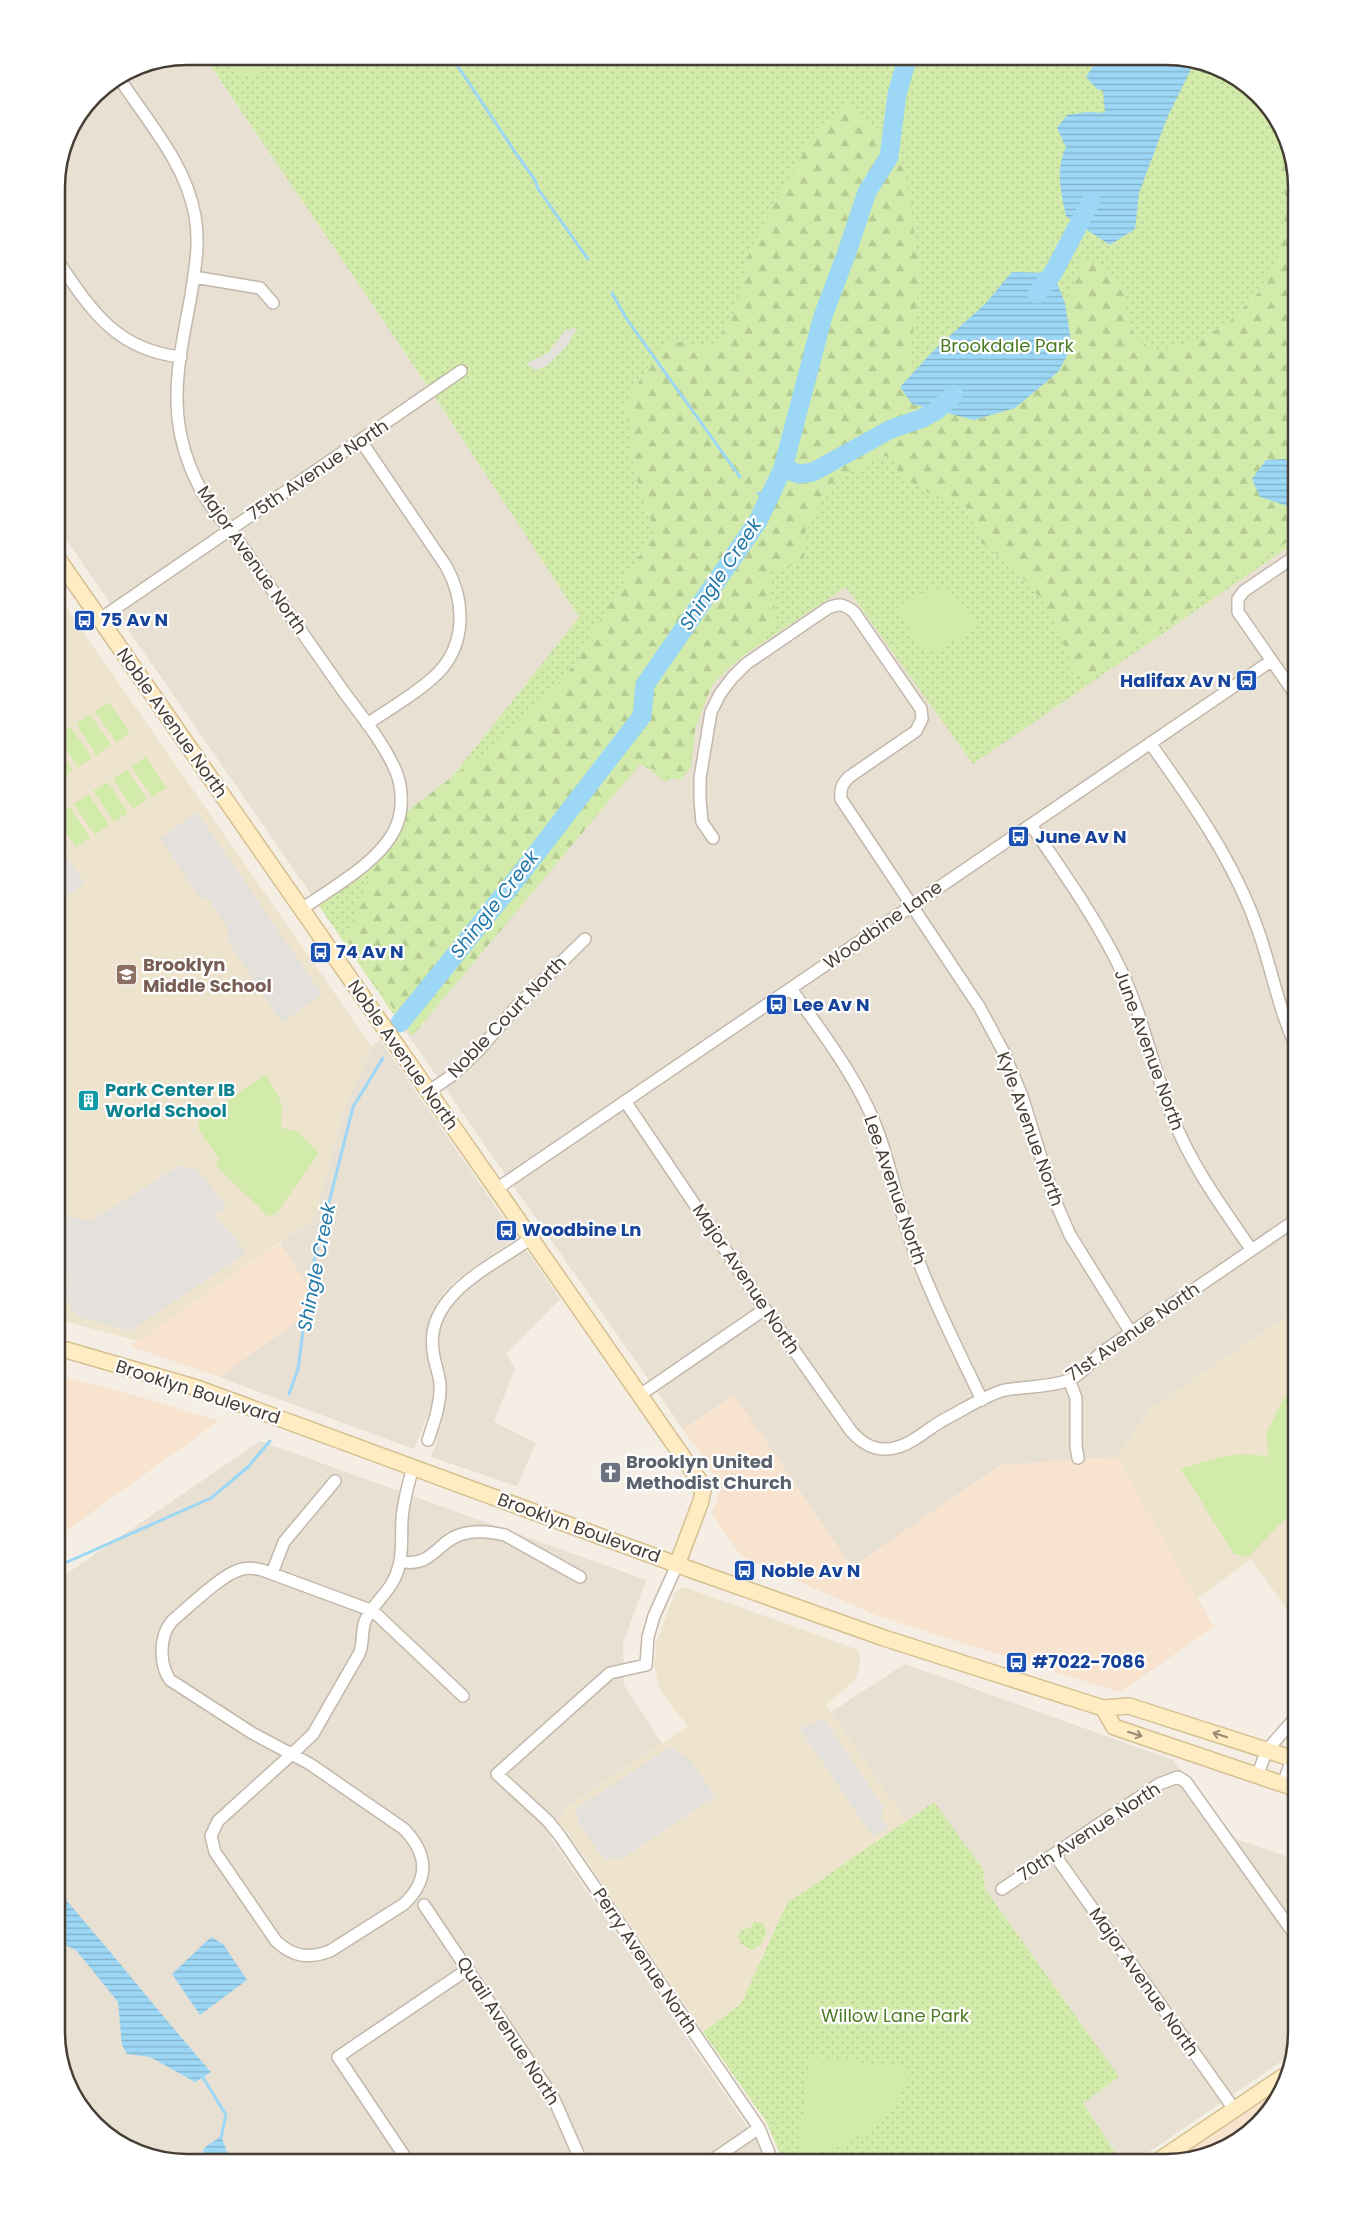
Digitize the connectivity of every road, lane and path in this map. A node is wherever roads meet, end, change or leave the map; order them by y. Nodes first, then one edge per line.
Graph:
1 (123, 83) edge
2 (65, 273) edge
3 (194, 277) junction
4 (273, 302) dead end
5 (181, 357) junction
6 (462, 370) dead end
7 (361, 441) junction
8 (231, 530) junction
9 (1288, 561) edge
10 (65, 569) edge
11 (100, 620) junction
12 (1271, 661) junction
13 (1288, 685) edge
14 (367, 724) junction
15 (1150, 743) junction
16 (1031, 825) junction
17 (713, 838) dead end
18 (911, 906) junction
19 (302, 909) junction
20 (585, 939) dead end
21 (791, 989) junction
22 (1288, 1029) edge
23 (428, 1092) junction
24 (625, 1102) junction
25 (495, 1190) junction
26 (1288, 1225) edge
27 (530, 1239) junction
28 (1251, 1250) junction
29 (765, 1309) junction
30 (1131, 1333) junction
31 (65, 1350) edge
32 (1069, 1380) junction
33 (640, 1395) junction
34 (982, 1400) junction
35 (428, 1440) dead end
36 (875, 1448) joint
37 (1078, 1458) dead end
38 (413, 1467) junction
39 (335, 1481) dead end
40 (400, 1561) junction
41 (677, 1565) junction
42 (272, 1573) junction
43 (580, 1577) dead end
44 (373, 1611) junction
45 (463, 1696) dead end
46 (1103, 1708) junction
47 (1288, 1726) edge
48 (1267, 1750) junction
49 (293, 1753) junction
50 (1288, 1753) edge
51 (1257, 1776) junction
52 (1288, 1786) edge
53 (1054, 1854) junction
54 (1002, 1889) dead end
55 (424, 1904) dead end
56 (1288, 1925) edge
57 (468, 1969) junction
58 (1279, 2079) edge
59 (1234, 2109) junction
60 (759, 2128) junction
61 (1176, 2153) edge
62 (404, 2154) edge
63 (578, 2154) edge
64 (721, 2154) edge
65 (769, 2154) edge

1 - 3 street
2 - 5 street
3 - 4 street
3 - 5 street
5 - 8 street, Major Avenue North
6 - 7 street, 75th Avenue North
7 - 8 street, 75th Avenue North
7 - 14 street
8 - 11 street, 75th Avenue North
8 - 14 street, Major Avenue North
9 - 12 street
10 - 11 main road, Noble Avenue North
11 - 19 main road, Noble Avenue North
12 - 13 street
12 - 15 street, Woodbine Lane
14 - 19 street, Major Avenue North
15 - 16 street, Woodbine Lane
15 - 22 street
16 - 18 street, Woodbine Lane
16 - 28 street, June Avenue North
17 - 18 street, Kyle Avenue North
18 - 21 street, Woodbine Lane
18 - 30 street, Kyle Avenue North
19 - 23 main road, Noble Avenue North
20 - 23 street, Noble Court North
21 - 24 street, Woodbine Lane
21 - 34 street, Lee Avenue North
23 - 25 main road, Noble Avenue North
24 - 25 street, Woodbine Lane
24 - 29 street, Major Avenue North
25 - 27 main road, Noble Avenue North
26 - 28 street, 71st Avenue North
27 - 33 main road, Noble Avenue North
27 - 35 street
28 - 30 street, 71st Avenue North
29 - 33 street
29 - 36 street, Major Avenue North
30 - 32 street, 71st Avenue North
31 - 38 main road, Brooklyn Boulevard
32 - 34 street, 71st Avenue North
32 - 37 street
33 - 41 main road, Noble Avenue North
34 - 36 street, 71st Avenue North
38 - 40 street
38 - 41 main road, Brooklyn Boulevard
39 - 42 street
40 - 43 street
40 - 44 street
41 - 46 main road, Brooklyn Boulevard
41 - 60 street, Perry Avenue North
42 - 44 street
42 - 49 street
44 - 45 street
44 - 49 street
48 -> 46 main road, Brooklyn Boulevard
46 -> 51 main road
47 - 48 street
48 - 50 main road, Brooklyn Boulevard
48 - 51 street
49 - 49 street
51 - 52 main road
53 - 54 street, 70th Avenue North
53 - 56 street, 70th Avenue North
53 - 59 street, Major Avenue North
55 - 57 street, Quail Avenue North
57 - 62 street
57 - 63 street, Quail Avenue North
58 - 59 main road
59 - 61 main road
60 - 64 street
60 - 65 street, Perry Avenue North

